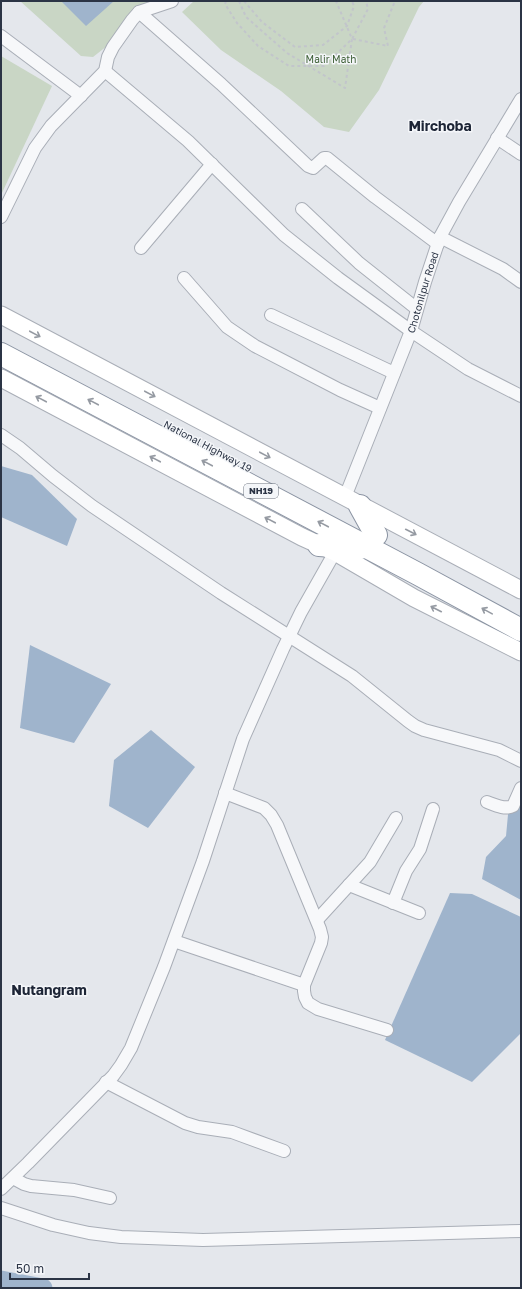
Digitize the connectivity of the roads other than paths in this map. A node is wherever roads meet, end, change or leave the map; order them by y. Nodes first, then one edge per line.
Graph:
1 (172, 1) edge
2 (140, 12) junction
3 (1, 36) edge
4 (106, 71) junction
5 (81, 96) junction
6 (521, 98) edge
7 (497, 138) junction
8 (521, 154) edge
9 (212, 164) junction
10 (302, 209) dead end
11 (1, 217) edge
12 (439, 241) junction
13 (141, 248) dead end
14 (184, 278) dead end
15 (521, 282) edge
16 (417, 309) junction
17 (271, 315) dead end
18 (1, 316) edge
19 (411, 331) junction
20 (1, 338) edge
21 (1, 354) edge
22 (394, 374) junction
23 (1, 378) edge
24 (521, 396) edge
25 (380, 408) junction
26 (1, 435) edge
27 (352, 502) junction
28 (373, 542) junction
29 (327, 548) junction
30 (521, 590) edge
31 (521, 613) edge
32 (521, 630) edge
33 (289, 637) junction
34 (521, 652) edge
35 (521, 761) edge
36 (521, 788) edge
37 (225, 793) junction
38 (487, 802) dead end
39 (433, 809) dead end
40 (396, 818) dead end
41 (350, 885) junction
42 (393, 902) junction
43 (419, 913) dead end
44 (317, 920) junction
45 (174, 941) junction
46 (304, 985) junction
47 (387, 1030) dead end
48 (106, 1082) junction
49 (284, 1150) dead end
50 (13, 1178) junction
51 (1, 1189) edge
52 (110, 1198) dead end
53 (1, 1208) edge
54 (521, 1231) edge

1 - 2 street
2 - 4 street
2 - 12 street
3 - 5 street
4 - 5 street
4 - 9 street
5 - 11 street
6 - 7 street, Chotonilpur Road
7 - 8 street
7 - 12 street, Chotonilpur Road
9 - 13 street
9 - 19 street
10 - 16 street
12 - 15 street
12 - 16 street, Chotonilpur Road
14 - 25 street
16 - 19 street, Chotonilpur Road
17 - 22 street
18 -> 27 main road
19 - 22 street, Chotonilpur Road
19 - 24 street
20 - 28 highway, National Highway 19 / NH19
28 -> 21 highway, NH19
22 - 25 street, Chotonilpur Road
29 -> 23 main road
25 - 27 street, Chotonilpur Road
26 - 33 street
27 - 28 highway
27 -> 30 main road
28 - 29 highway
28 - 31 highway, National Highway 19 / NH19
32 -> 28 highway, NH19
29 - 33 street
34 -> 29 main road
33 - 35 street
33 - 37 street
36 - 38 street
37 - 44 street
37 - 45 street
39 - 42 street
40 - 41 street
41 - 42 street
41 - 44 street
42 - 43 street
44 - 46 street
45 - 46 street
45 - 48 street
46 - 47 street
48 - 49 street
48 - 50 street
50 - 51 street
50 - 52 street
53 - 54 street

